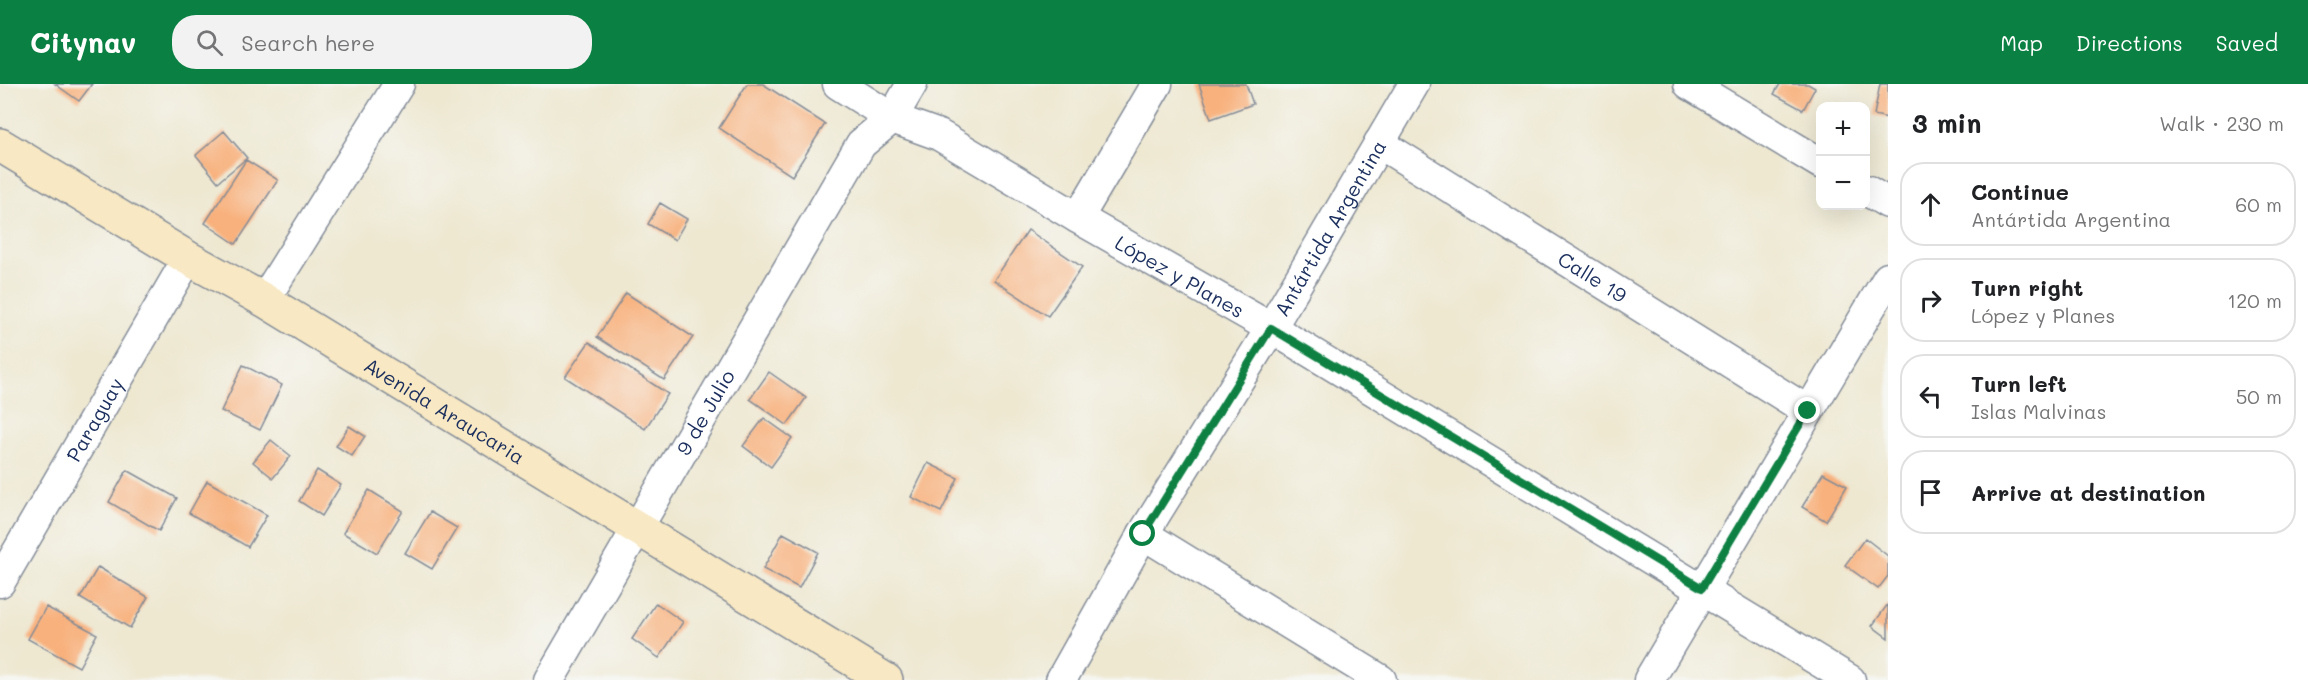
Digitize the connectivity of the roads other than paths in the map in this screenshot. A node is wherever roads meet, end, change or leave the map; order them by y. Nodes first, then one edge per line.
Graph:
1 (399, 84) edge
2 (1157, 84) edge
3 (1414, 84) edge
4 (1689, 84) edge
5 (854, 89) edge
6 (900, 95) edge
7 (1379, 143) junction
8 (861, 144) junction
9 (0, 145) edge
10 (1816, 160) edge
11 (1870, 192) edge
12 (1888, 203) edge
13 (1078, 218) junction
14 (188, 258) junction
15 (1888, 278) edge
16 (264, 300) junction
17 (1271, 328) junction
18 (1808, 411) junction
19 (639, 527) junction
20 (1143, 534) junction
21 (0, 582) edge
22 (1702, 588) junction
23 (549, 680) edge
24 (886, 680) edge
25 (1061, 680) edge
26 (1381, 680) edge
27 (1648, 680) edge
28 (1850, 680) edge

1 - 16 street
2 - 13 street
3 - 7 street, Antártida Argentina
4 - 10 street
5 - 6 street, López y Planes
5 - 8 street
6 - 8 street, 9 de Julio
6 - 13 street, López y Planes
7 - 17 street, Antártida Argentina
7 - 18 street, Calle 19
8 - 19 street, 9 de Julio
9 - 14 main road, Avenida Araucaria
11 - 12 street
13 - 17 street, López y Planes
14 - 16 main road, Avenida Araucaria
14 - 21 street, Paraguay
15 - 18 street
16 - 19 main road, Avenida Araucaria
17 - 20 street, Antártida Argentina
17 - 22 street, López y Planes
18 - 22 street
19 - 23 street, 9 de Julio
19 - 24 main road, Avenida Araucaria
20 - 25 street, Antártida Argentina
20 - 26 street
22 - 27 street
22 - 28 street, López y Planes

